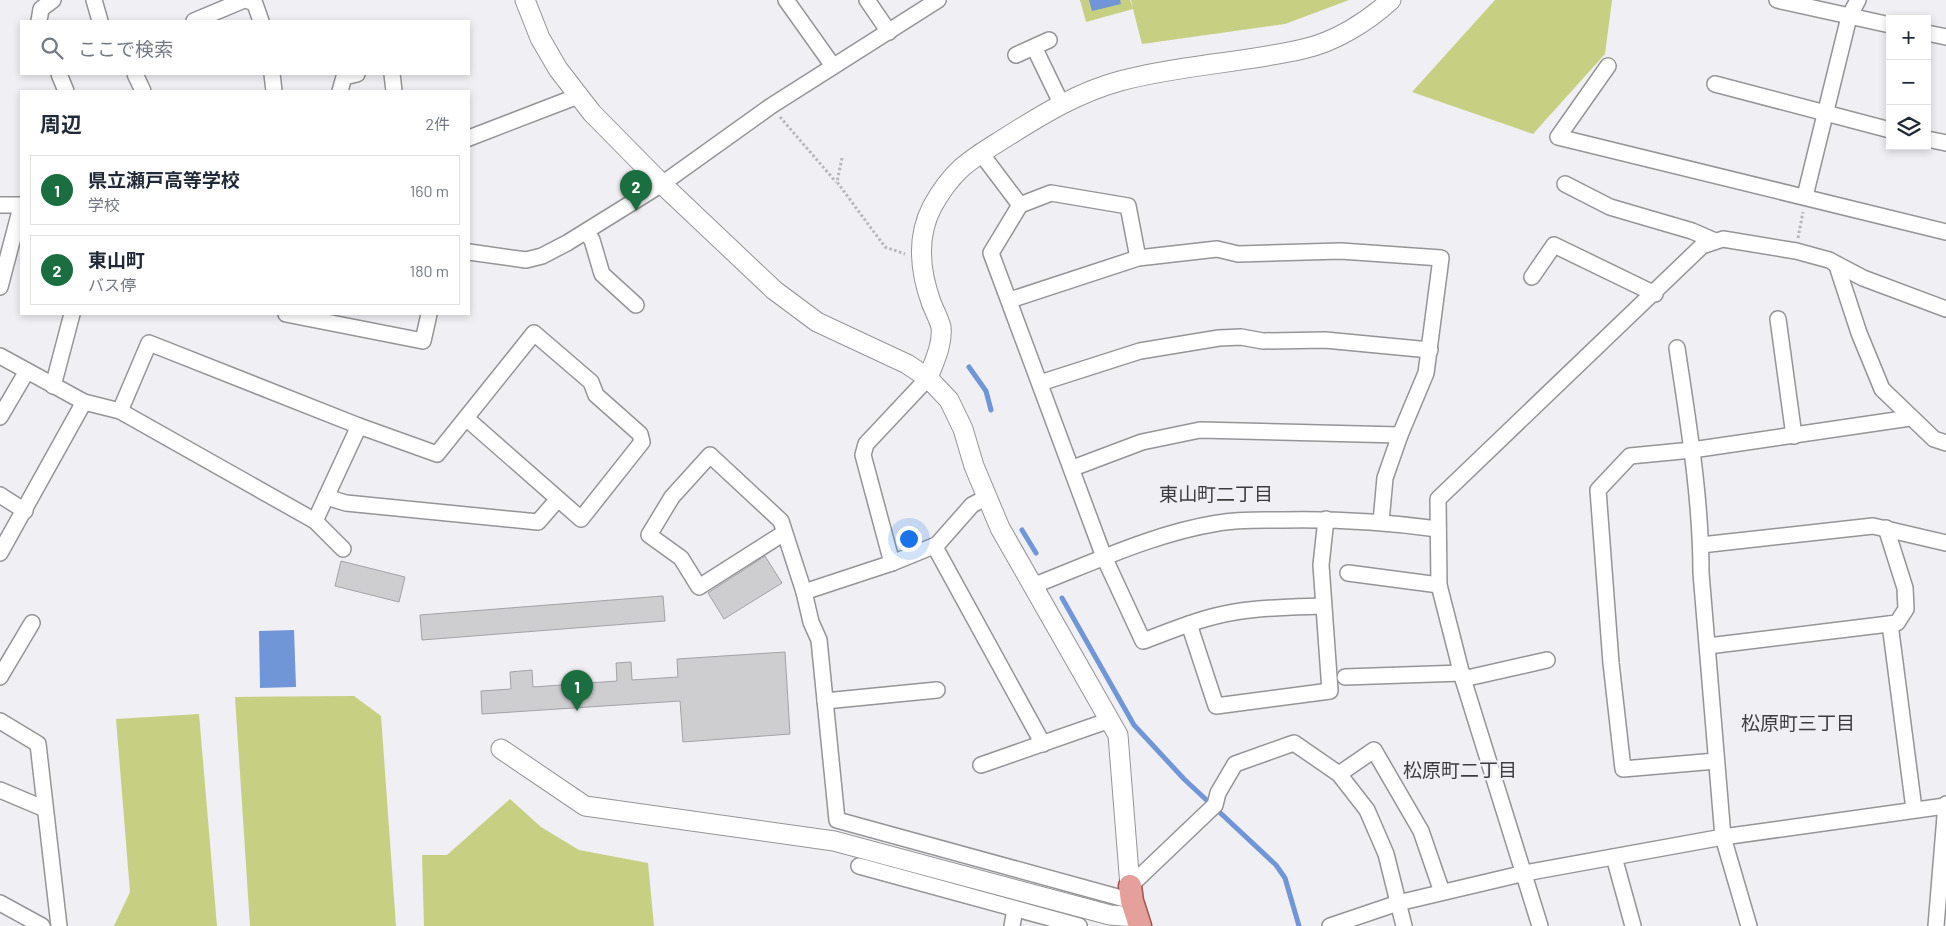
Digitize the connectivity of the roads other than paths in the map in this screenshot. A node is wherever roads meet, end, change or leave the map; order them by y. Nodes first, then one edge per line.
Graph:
1 (53, 0) edge
2 (94, 0) edge
3 (246, 0) edge
4 (525, 0) edge
5 (786, 0) edge
6 (867, 0) edge
7 (938, 0) edge
8 (1391, 0) edge
9 (1777, 0) edge
10 (1858, 0) edge
11 (1849, 17) junction
12 (39, 20) edge
13 (100, 20) edge
14 (196, 20) edge
15 (261, 20) edge
16 (1886, 24) edge
17 (889, 32) junction
18 (1931, 34) edge
19 (1946, 37) edge
20 (1049, 40) dead end
21 (1034, 47) junction
22 (1016, 55) dead end
23 (833, 66) junction
24 (1608, 66) dead end
25 (60, 75) edge
26 (137, 75) edge
27 (272, 75) edge
28 (353, 75) edge
29 (392, 75) edge
30 (1715, 84) dead end
31 (66, 90) edge
32 (143, 90) edge
33 (274, 90) edge
34 (340, 90) edge
35 (394, 90) edge
36 (578, 96) junction
37 (1061, 103) junction
38 (1826, 114) junction
39 (1886, 129) edge
40 (470, 138) edge
41 (1931, 140) edge
42 (1946, 143) edge
43 (980, 152) junction
44 (662, 184) junction
45 (1565, 184) dead end
46 (1805, 196) junction
47 (0, 204) edge
48 (1020, 205) junction
49 (20, 206) edge
50 (20, 210) edge
51 (586, 232) junction
52 (1946, 232) edge
53 (1716, 241) junction
54 (470, 252) edge
55 (1138, 258) junction
56 (1837, 266) junction
57 (1532, 277) dead end
58 (0, 287) edge
59 (1655, 294) junction
60 (1010, 300) junction
61 (636, 304) dead end
62 (1946, 310) edge
63 (72, 315) edge
64 (291, 315) edge
65 (429, 315) edge
66 (1778, 319) dead end
67 (1677, 348) dead end
68 (1430, 350) junction
69 (0, 356) edge
70 (27, 372) junction
71 (928, 378) junction
72 (1040, 383) junction
73 (54, 386) junction
74 (84, 402) junction
75 (120, 411) junction
76 (0, 417) edge
77 (466, 418) junction
78 (1910, 418) junction
79 (359, 426) junction
80 (1400, 435) junction
81 (1794, 436) junction
82 (1946, 443) edge
83 (1692, 450) junction
84 (1072, 468) junction
85 (0, 495) edge
86 (326, 497) junction
87 (987, 497) junction
88 (558, 499) junction
89 (25, 511) junction
90 (315, 520) junction
91 (1326, 520) junction
92 (1381, 522) junction
93 (1886, 528) junction
94 (1438, 529) junction
95 (784, 533) junction
96 (1946, 543) edge
97 (1701, 544) junction
98 (935, 547) junction
99 (343, 549) dead end
100 (0, 553) edge
101 (1104, 557) junction
102 (892, 563) junction
103 (1348, 573) dead end
104 (1035, 585) junction
105 (1439, 585) junction
106 (804, 592) junction
107 (1323, 606) junction
108 (32, 623) dead end
109 (1189, 624) junction
110 (1890, 624) junction
111 (1708, 646) junction
112 (1547, 660) dead end
113 (1462, 676) junction
114 (0, 677) edge
115 (1344, 677) dead end
116 (937, 690) dead end
117 (825, 701) junction
118 (1110, 720) junction
119 (0, 721) edge
120 (1043, 744) junction
121 (500, 749) dead end
122 (1716, 761) junction
123 (981, 765) dead end
124 (1339, 774) junction
125 (0, 790) edge
126 (1946, 805) edge
127 (45, 809) junction
128 (1914, 809) junction
129 (1723, 837) junction
130 (1614, 857) junction
131 (859, 866) dead end
132 (1525, 873) junction
133 (1442, 892) junction
134 (0, 902) edge
135 (1398, 902) junction
136 (1134, 908) edge
137 (1015, 909) junction
138 (42, 926) edge
139 (59, 926) edge
140 (1012, 926) edge
141 (1079, 926) edge
142 (1330, 926) edge
143 (1404, 926) edge
144 (1540, 926) edge
145 (1633, 926) edge
146 (1749, 926) edge
147 (1936, 926) edge

1 - 12 street
2 - 13 street
3 - 14 street
3 - 15 street
4 - 36 street
5 - 23 street
6 - 17 street
7 - 17 street
8 - 37 street
9 - 11 street
10 - 11 street
11 - 16 street
11 - 38 street
17 - 23 street
18 - 19 street
20 - 21 street
21 - 22 street
21 - 37 street
23 - 44 street
24 - 46 street
25 - 31 street
26 - 32 street
27 - 33 street
28 - 34 street
29 - 35 street
30 - 38 street
36 - 40 street
36 - 44 street
37 - 43 street
38 - 39 street
38 - 46 street
41 - 42 street
43 - 48 street
43 - 71 street
44 - 51 street
44 - 71 street
45 - 53 street
46 - 52 street
47 - 49 street
48 - 55 street
48 - 60 street
50 - 58 street
51 - 54 street
51 - 61 street
53 - 56 street
53 - 59 street
55 - 60 street
55 - 68 street
56 - 62 street
56 - 78 street
57 - 59 street
59 - 94 street
60 - 72 street
63 - 73 street
64 - 65 street
66 - 81 street
67 - 83 street
68 - 72 street
68 - 80 street
69 - 70 street
70 - 73 street
70 - 76 street
71 - 87 street
71 - 102 street
72 - 84 street
73 - 74 street
74 - 75 street
74 - 89 street
75 - 79 street
75 - 90 street
77 - 79 street
77 - 88 street
77 - 88 street
78 - 81 street
78 - 82 street
79 - 86 street
80 - 84 street
80 - 92 street
81 - 83 street
83 - 97 street
83 - 122 street
84 - 101 street
85 - 89 street
86 - 88 street
86 - 90 street
87 - 98 street
87 - 104 street
89 - 100 street
90 - 99 street
91 - 92 street
91 - 101 street
91 - 107 street
92 - 94 street
93 - 96 street
93 - 97 street
93 - 110 street
94 - 105 street
95 - 95 street
95 - 106 street
97 - 111 street
98 - 102 street
98 - 120 street
101 - 104 street
101 - 109 street
102 - 106 street
103 - 105 street
104 - 118 street
105 - 113 street
106 - 117 street
107 - 109 street
107 - 109 street
108 - 114 street
110 - 111 street
110 - 128 street
111 - 122 street
112 - 113 street
113 - 115 street
113 - 132 street
116 - 117 street
117 - 136 street
118 - 120 street
118 - 136 street
119 - 127 street
120 - 123 street
121 - 136 street
122 - 129 street
124 - 133 street
124 - 135 street
124 - 136 street
125 - 127 street
126 - 128 street
126 - 147 street
127 - 139 street
128 - 129 street
129 - 130 street
129 - 146 street
130 - 132 street
130 - 145 street
131 - 137 street
132 - 133 street
132 - 144 street
133 - 135 street
134 - 138 street
135 - 142 street
135 - 143 street
137 - 140 street
137 - 141 street

